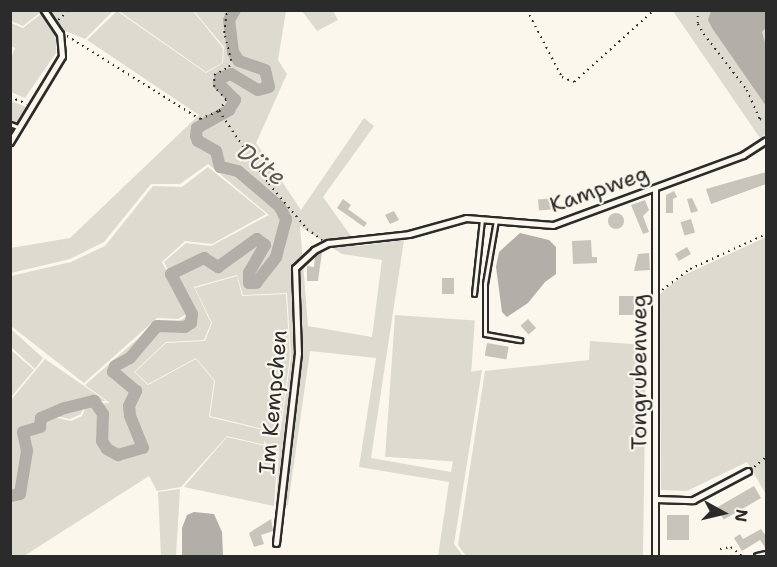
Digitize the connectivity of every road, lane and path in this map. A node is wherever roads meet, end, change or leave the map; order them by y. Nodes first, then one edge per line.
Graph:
1 (44, 10) edge
2 (69, 10) edge
3 (227, 10) edge
4 (527, 10) edge
5 (654, 10) edge
6 (698, 10) edge
7 (53, 24) junction
8 (60, 34) junction
9 (10, 97) edge
10 (30, 106) junction
11 (219, 111) junction
12 (766, 122) edge
13 (10, 124) edge
14 (18, 127) junction
15 (766, 140) edge
16 (10, 142) edge
17 (656, 188) junction
18 (482, 217) junction
19 (496, 218) junction
20 (766, 234) edge
21 (328, 243) junction
22 (474, 294) dead end
23 (656, 294) junction
24 (520, 340) dead end
25 (766, 457) edge
26 (748, 471) joint
27 (656, 499) junction
28 (276, 543) dead end
29 (720, 549) dead end
30 (766, 554) edge
31 (655, 556) edge
32 (742, 556) edge
33 (757, 556) edge

1 - 7 street
2 - 7 path
3 - 11 path
4 - 5 path
6 - 12 path
7 - 8 street
8 - 10 street
8 - 11 path
9 - 10 path
10 - 14 street
11 - 21 path
13 - 14 lane
14 - 16 street
15 - 17 street, Kampweg
17 - 19 street, Kampweg
17 - 23 street, Tongrubenweg
18 - 19 street, Kampweg
18 - 21 street, Kampweg
18 - 22 lane
19 - 24 lane
20 - 23 path
21 - 28 street, Im Kempchen
23 - 27 street, Tongrubenweg
25 - 26 path
26 - 27 street
27 - 31 street, Tongrubenweg
29 - 32 path
30 - 33 street

